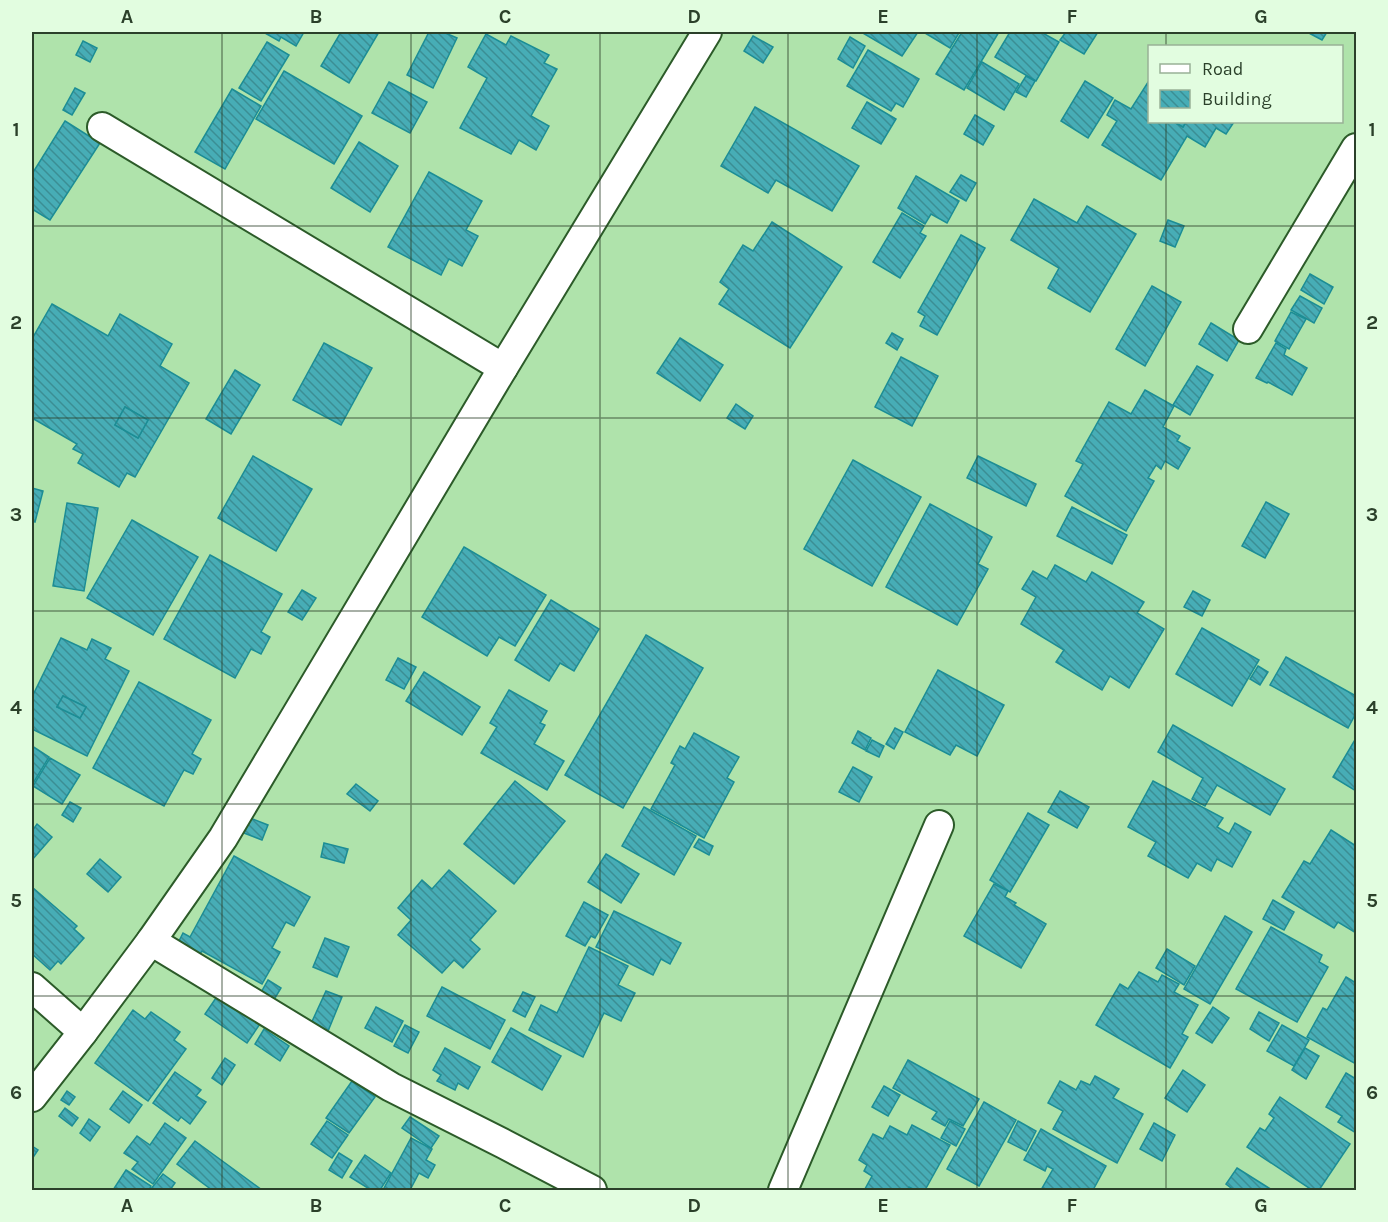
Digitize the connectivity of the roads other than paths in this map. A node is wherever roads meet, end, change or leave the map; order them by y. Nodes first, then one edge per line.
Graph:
1 (707, 32) edge
2 (102, 127) dead end
3 (1356, 148) edge
4 (1248, 329) dead end
5 (503, 368) junction
6 (939, 825) dead end
7 (151, 941) junction
8 (32, 987) edge
9 (83, 1032) junction
10 (32, 1097) edge
11 (592, 1191) edge
12 (783, 1191) edge

1 - 5 street
2 - 5 street
3 - 4 street
5 - 7 street
6 - 12 street
7 - 9 street
7 - 11 street
8 - 9 street
9 - 10 street

